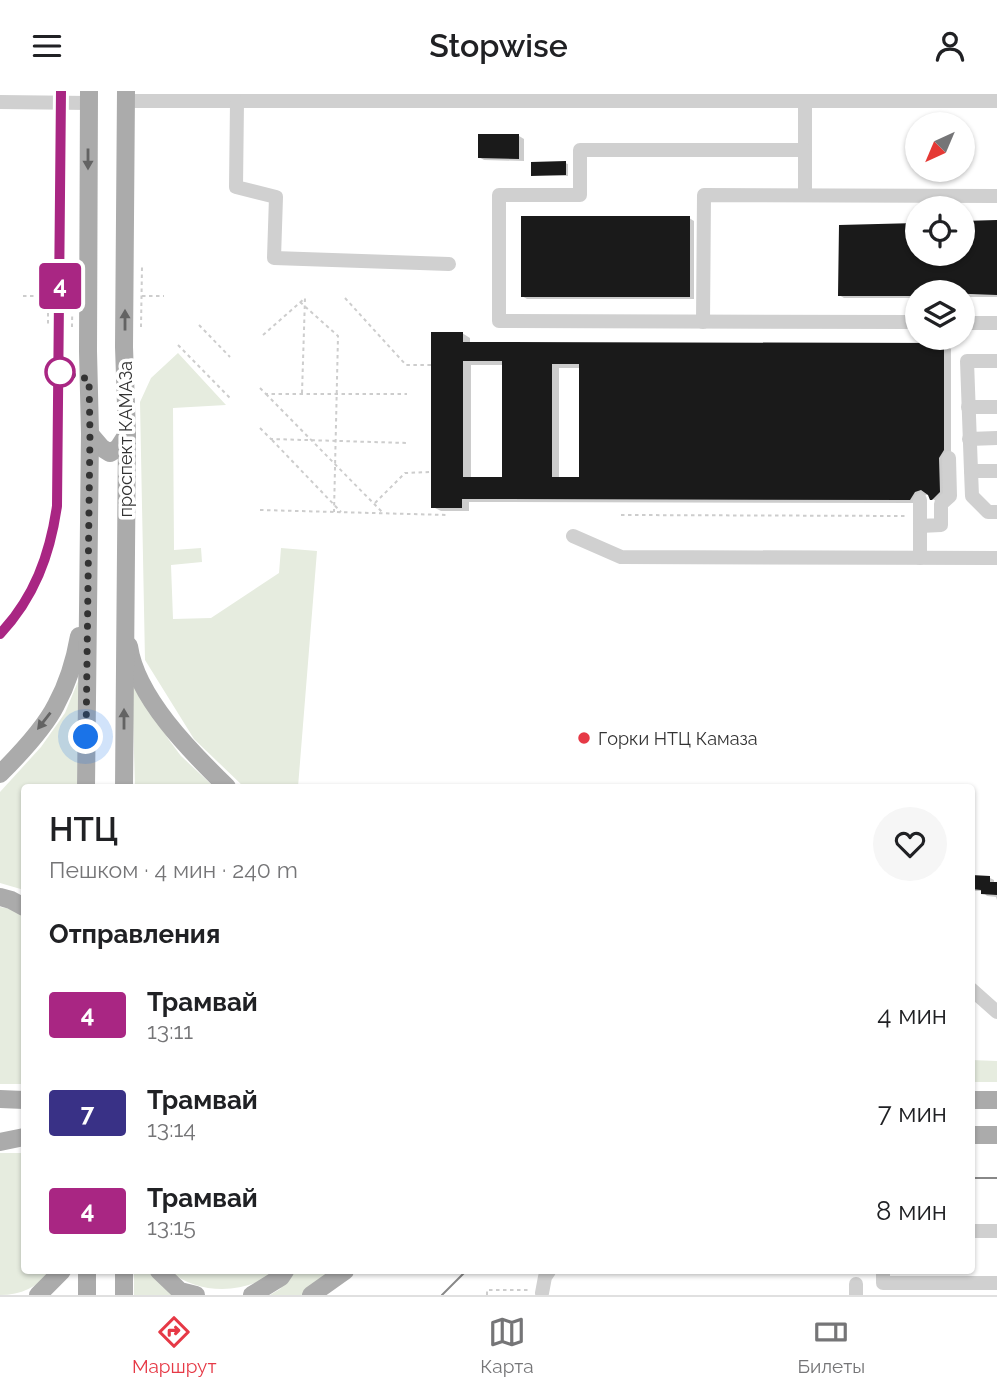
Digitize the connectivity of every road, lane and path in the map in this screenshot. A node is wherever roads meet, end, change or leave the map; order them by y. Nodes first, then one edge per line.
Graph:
1 (365, 95) edge
2 (126, 96) edge
3 (462, 96) edge
4 (561, 96) edge
5 (662, 96) edge
6 (693, 96) edge
7 (878, 96) edge
8 (904, 96) edge
9 (89, 97) edge
10 (808, 97) edge
11 (997, 101) edge
12 (0, 102) edge
13 (237, 102) junction
14 (805, 151) junction
15 (805, 195) junction
16 (997, 196) edge
17 (449, 264) dead end
18 (73, 267) dead end
19 (142, 267) dead end
20 (23, 296) dead end
21 (141, 296) junction
22 (164, 296) dead end
23 (345, 298) dead end
24 (300, 302) junction
25 (305, 306) junction
26 (704, 322) junction
27 (905, 322) edge
28 (975, 323) edge
29 (997, 323) edge
30 (200, 325) dead end
31 (48, 327) dead end
32 (72, 327) dead end
33 (141, 327) dead end
34 (51, 332) dead end
35 (63, 332) dead end
36 (263, 335) dead end
37 (178, 345) dead end
38 (230, 356) dead end
39 (997, 361) edge
40 (431, 365) dead end
41 (260, 388) dead end
42 (266, 394) junction
43 (302, 394) junction
44 (337, 394) junction
45 (407, 394) dead end
46 (230, 398) dead end
47 (968, 407) junction
48 (997, 407) edge
49 (260, 428) dead end
50 (90, 434) junction
51 (127, 434) junction
52 (271, 439) junction
53 (969, 439) junction
54 (997, 439) edge
55 (312, 440) junction
56 (336, 441) junction
57 (407, 443) dead end
58 (949, 458) dead end
59 (335, 464) junction
60 (971, 471) junction
61 (997, 471) edge
62 (431, 472) dead end
63 (920, 500) dead end
64 (374, 504) junction
65 (335, 505) junction
66 (260, 510) dead end
67 (334, 512) junction
68 (342, 512) junction
69 (997, 512) edge
70 (384, 514) junction
71 (447, 515) dead end
72 (621, 515) dead end
73 (920, 521) junction
74 (573, 536) dead end
75 (920, 558) junction
76 (997, 558) edge
77 (87, 588) junction
78 (124, 602) junction
79 (0, 774) edge
80 (86, 784) edge
81 (124, 784) edge
82 (224, 784) edge
83 (0, 897) edge
84 (21, 905) edge
85 (975, 993) edge
86 (997, 1012) edge
87 (975, 1100) edge
88 (997, 1100) edge
89 (0, 1134) edge
90 (21, 1135) edge
91 (975, 1135) edge
92 (997, 1135) edge
93 (21, 1136) edge
94 (0, 1142) edge
95 (975, 1231) edge
96 (997, 1231) edge
97 (59, 1274) edge
98 (87, 1274) edge
99 (124, 1274) edge
100 (162, 1274) edge
101 (283, 1274) edge
102 (341, 1274) edge
103 (547, 1274) edge
104 (883, 1274) edge
105 (997, 1283) edge
106 (542, 1291) joint
107 (38, 1295) edge
108 (87, 1295) edge
109 (124, 1295) edge
110 (196, 1295) edge
111 (252, 1295) edge
112 (311, 1295) edge
113 (487, 1295) edge

1 - 3 street
1 - 13 street
2 - 13 street
51 -> 2 main road, проспект КАМАЗа
3 - 4 street
4 - 5 street
5 - 6 street
6 - 10 street
7 - 8 street
7 - 10 street
8 - 11 street
9 - 12 street
9 -> 50 main road, проспект КАМАЗа
10 - 14 street
13 - 17 street
14 - 15 street
14 - 26 street
15 - 16 street
15 - 26 street
18 - 32 path
19 - 21 path
20 - 31 path
21 - 22 path
21 - 33 path
23 - 40 path
24 - 25 path
24 - 25 path
24 - 36 path
25 - 43 path
25 - 44 path
26 - 27 street
28 - 29 street
30 - 38 path
34 - 35 path
37 - 46 path
39 - 47 street
41 - 42 path
42 - 43 path
42 - 55 path
43 - 44 path
44 - 45 path
44 - 56 path
47 - 48 street
47 - 53 street
49 - 52 path
50 - 51 main road
50 - 77 main road, проспект КАМАЗа
51 - 78 main road, проспект КАМАЗа
52 - 55 path
52 - 65 path
53 - 54 street
53 - 60 street
55 - 56 path
55 - 59 path
56 - 57 path
56 - 59 path
58 - 73 street
59 - 64 path
59 - 65 path
60 - 61 street
60 - 69 street
62 - 64 path
63 - 73 street
64 - 70 path
65 - 67 path
65 - 68 path
66 - 67 path
67 - 68 path
68 - 70 path
70 - 71 path
72 - 73 path
73 - 75 street
74 - 75 street
75 - 76 street
77 -> 79 main road
77 - 80 main road, проспект КАМАЗа
81 -> 78 main road, проспект КАМАЗа
78 - 82 main road
83 - 84 main road
85 - 86 street
87 - 88 main road
89 - 90 main road
91 - 92 main road
93 - 94 main road
95 - 96 street
97 - 107 main road
98 - 108 main road
99 - 109 main road
100 - 110 main road
101 - 111 main road
102 - 112 main road
103 - 106 street
104 - 105 street
106 - 113 path

